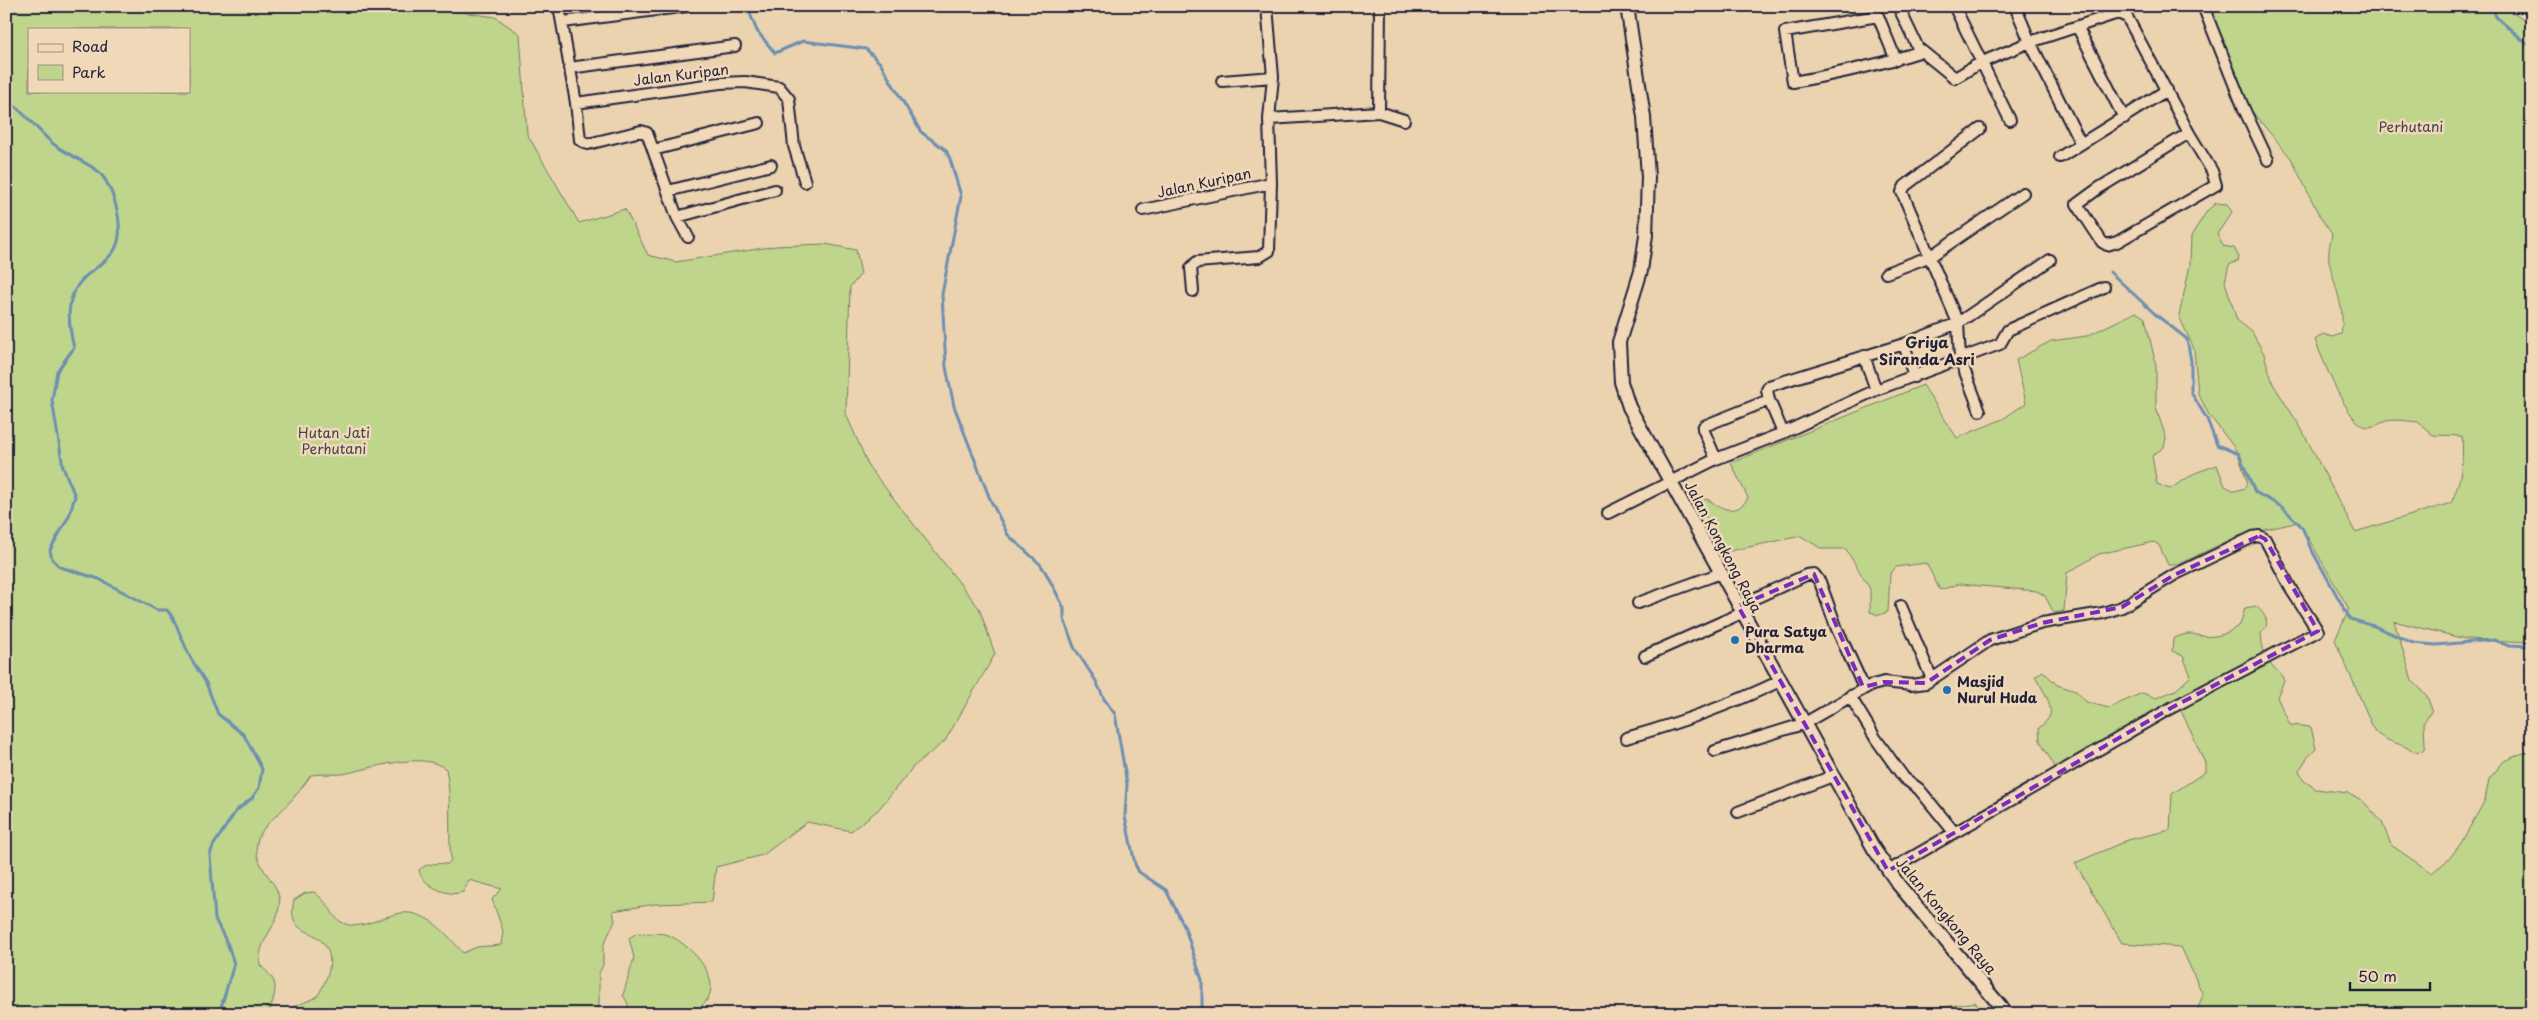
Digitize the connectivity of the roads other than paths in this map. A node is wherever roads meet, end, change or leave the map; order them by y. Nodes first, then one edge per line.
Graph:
1 (559, 6) edge
2 (688, 6) edge
3 (1267, 6) edge
4 (1380, 6) edge
5 (1627, 6) edge
6 (1898, 6) edge
7 (1954, 6) edge
8 (2015, 6) edge
9 (2203, 6) edge
10 (2119, 10) edge
11 (563, 22) junction
12 (2078, 28) junction
13 (2030, 42) junction
14 (735, 46) dead end
15 (1920, 49) junction
16 (1896, 60) junction
17 (1980, 63) junction
18 (569, 68) junction
19 (1273, 77) junction
20 (1222, 81) dead end
21 (2167, 90) junction
22 (576, 103) junction
23 (1379, 112) junction
24 (2124, 118) junction
25 (1269, 119) junction
26 (1404, 120) dead end
27 (2010, 120) dead end
28 (759, 123) dead end
29 (1980, 130) dead end
30 (2189, 133) junction
31 (2081, 144) junction
32 (653, 150) junction
33 (2060, 157) dead end
34 (2268, 160) dead end
35 (771, 165) dead end
36 (805, 182) dead end
37 (1271, 183) junction
38 (775, 190) dead end
39 (668, 191) junction
40 (2023, 192) dead end
41 (1143, 210) dead end
42 (677, 217) junction
43 (688, 237) dead end
44 (1931, 256) junction
45 (2050, 260) dead end
46 (1886, 273) dead end
47 (2104, 287) dead end
48 (1193, 291) dead end
49 (1958, 323) junction
50 (1904, 344) junction
51 (1864, 356) junction
52 (1960, 359) junction
53 (1914, 377) junction
54 (1876, 390) junction
55 (1768, 400) junction
56 (1980, 412) dead end
57 (1783, 433) junction
58 (1716, 459) junction
59 (1672, 483) junction
60 (1608, 513) dead end
61 (1720, 573) junction
62 (1638, 603) dead end
63 (1901, 606) dead end
64 (1740, 609) junction
65 (1644, 656) dead end
66 (1932, 679) junction
67 (1780, 681) junction
68 (1864, 688) junction
69 (1850, 696) junction
70 (1803, 724) junction
71 (1626, 738) dead end
72 (1715, 751) dead end
73 (1833, 776) junction
74 (1738, 812) dead end
75 (1954, 832) junction
76 (1888, 871) junction
77 (2007, 1014) edge

1 - 11 street
2 - 11 street
3 - 19 street, Jalan Kuripan
4 - 23 street
5 - 59 street, Jalan Kongkong Raya
6 - 15 street
7 - 17 street
8 - 13 street
9 - 34 street
10 - 12 street
10 - 21 street
11 - 18 street
12 - 13 street
12 - 24 street
13 - 17 street
13 - 31 street
14 - 18 street, Jalan Kuripan
15 - 16 street
15 - 17 street
16 - 16 street
17 - 27 street
18 - 22 street
19 - 20 street
19 - 25 street, Jalan Kuripan
21 - 24 street
21 - 30 street
22 - 32 street
22 - 36 street, Jalan Kuripan
23 - 25 street
23 - 26 street
24 - 31 street
25 - 37 street, Jalan Kuripan
28 - 32 street
29 - 44 street
30 - 30 street
31 - 33 street
32 - 39 street
35 - 39 street
37 - 41 street, Jalan Kuripan
37 - 48 street, Jalan Kuripan
38 - 42 street
39 - 42 street
40 - 44 street
42 - 43 street
44 - 46 street
44 - 49 street
45 - 49 street
47 - 52 street
49 - 50 street
49 - 52 street
50 - 51 street
50 - 53 street
51 - 54 street
51 - 55 street
52 - 53 street
52 - 56 street
53 - 54 street
54 - 57 street
55 - 57 street
55 - 58 street
57 - 58 street
58 - 59 street
59 - 60 street
59 - 61 street, Jalan Kongkong Raya
61 - 62 street
61 - 64 street, Jalan Kongkong Raya
63 - 66 street
64 - 65 street
64 - 67 street, Jalan Kongkong Raya
64 - 68 street
66 - 68 street
66 - 75 street
67 - 70 street, Jalan Kongkong Raya
67 - 71 street
68 - 69 street
69 - 70 street
69 - 75 street
70 - 72 street
70 - 73 street, Jalan Kongkong Raya
73 - 74 street
73 - 76 street, Jalan Kongkong Raya
75 - 76 street
76 - 77 street, Jalan Kongkong Raya

